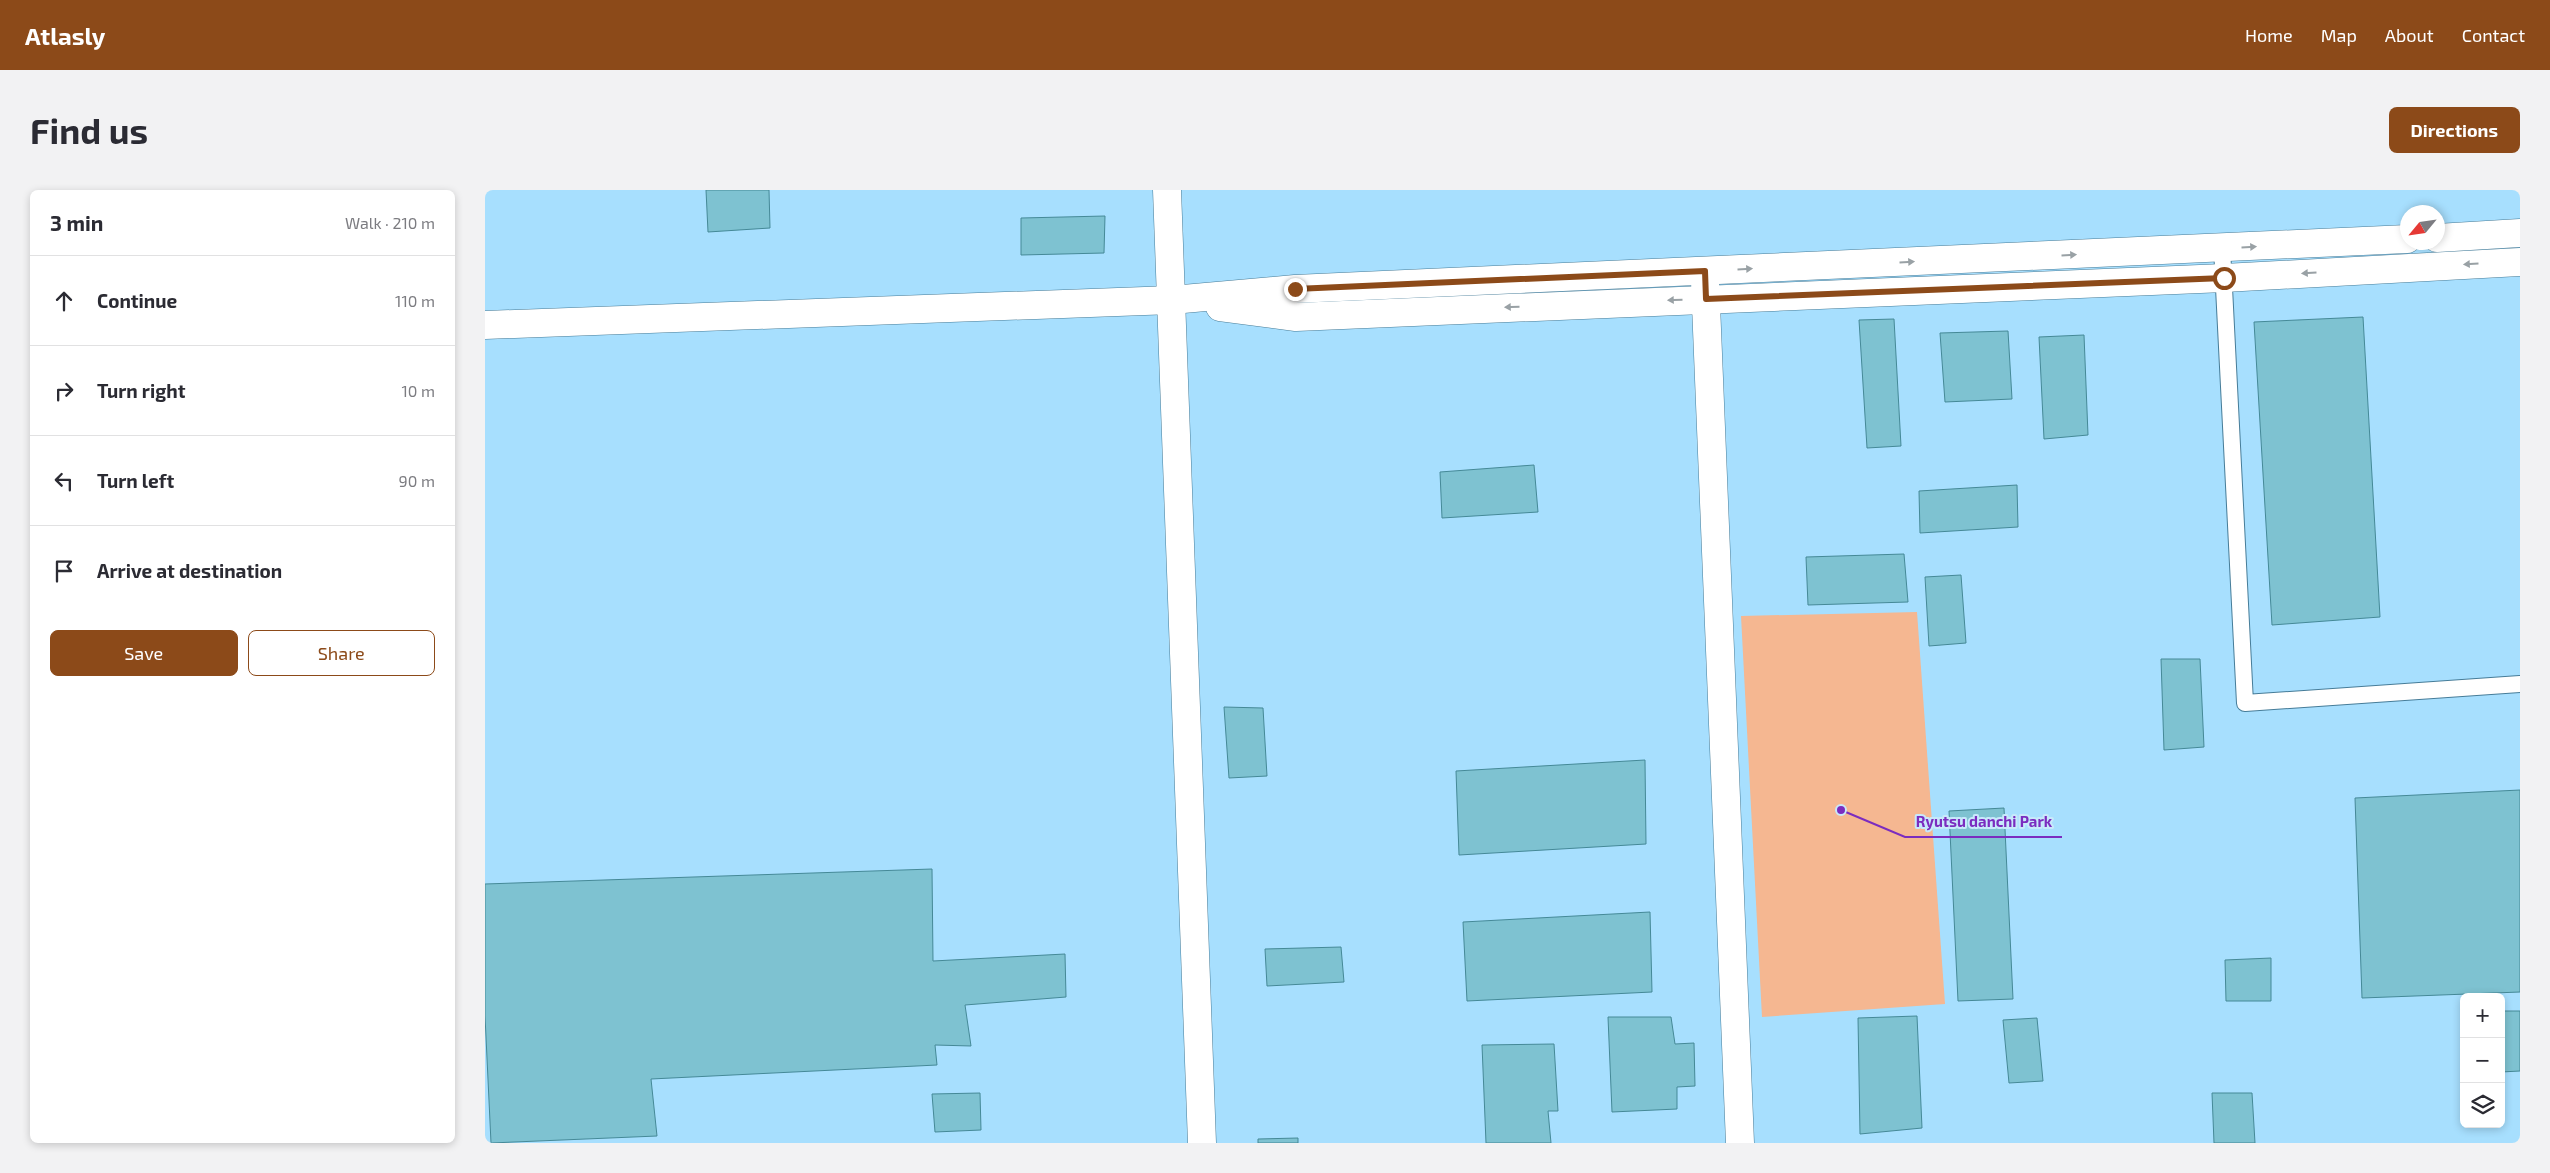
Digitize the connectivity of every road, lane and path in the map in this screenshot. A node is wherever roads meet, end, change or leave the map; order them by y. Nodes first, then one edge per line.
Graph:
1 (1167, 190) edge
2 (2520, 234) edge
3 (2445, 238) edge
4 (2400, 239) edge
5 (2222, 248) junction
6 (2520, 262) edge
7 (1705, 271) junction
8 (2224, 278) junction
9 (1706, 299) junction
10 (1172, 300) junction
11 (485, 325) edge
12 (2520, 684) edge
13 (1202, 1143) edge
14 (1740, 1143) edge

1 - 10 street
2 - 3 street
5 -> 4 street
7 -> 5 street
5 - 8 lane
6 -> 8 street
7 - 9 street
7 - 10 street
8 - 9 street
8 - 12 lane
9 -> 10 street
9 - 14 street
10 - 11 street
10 - 13 street

